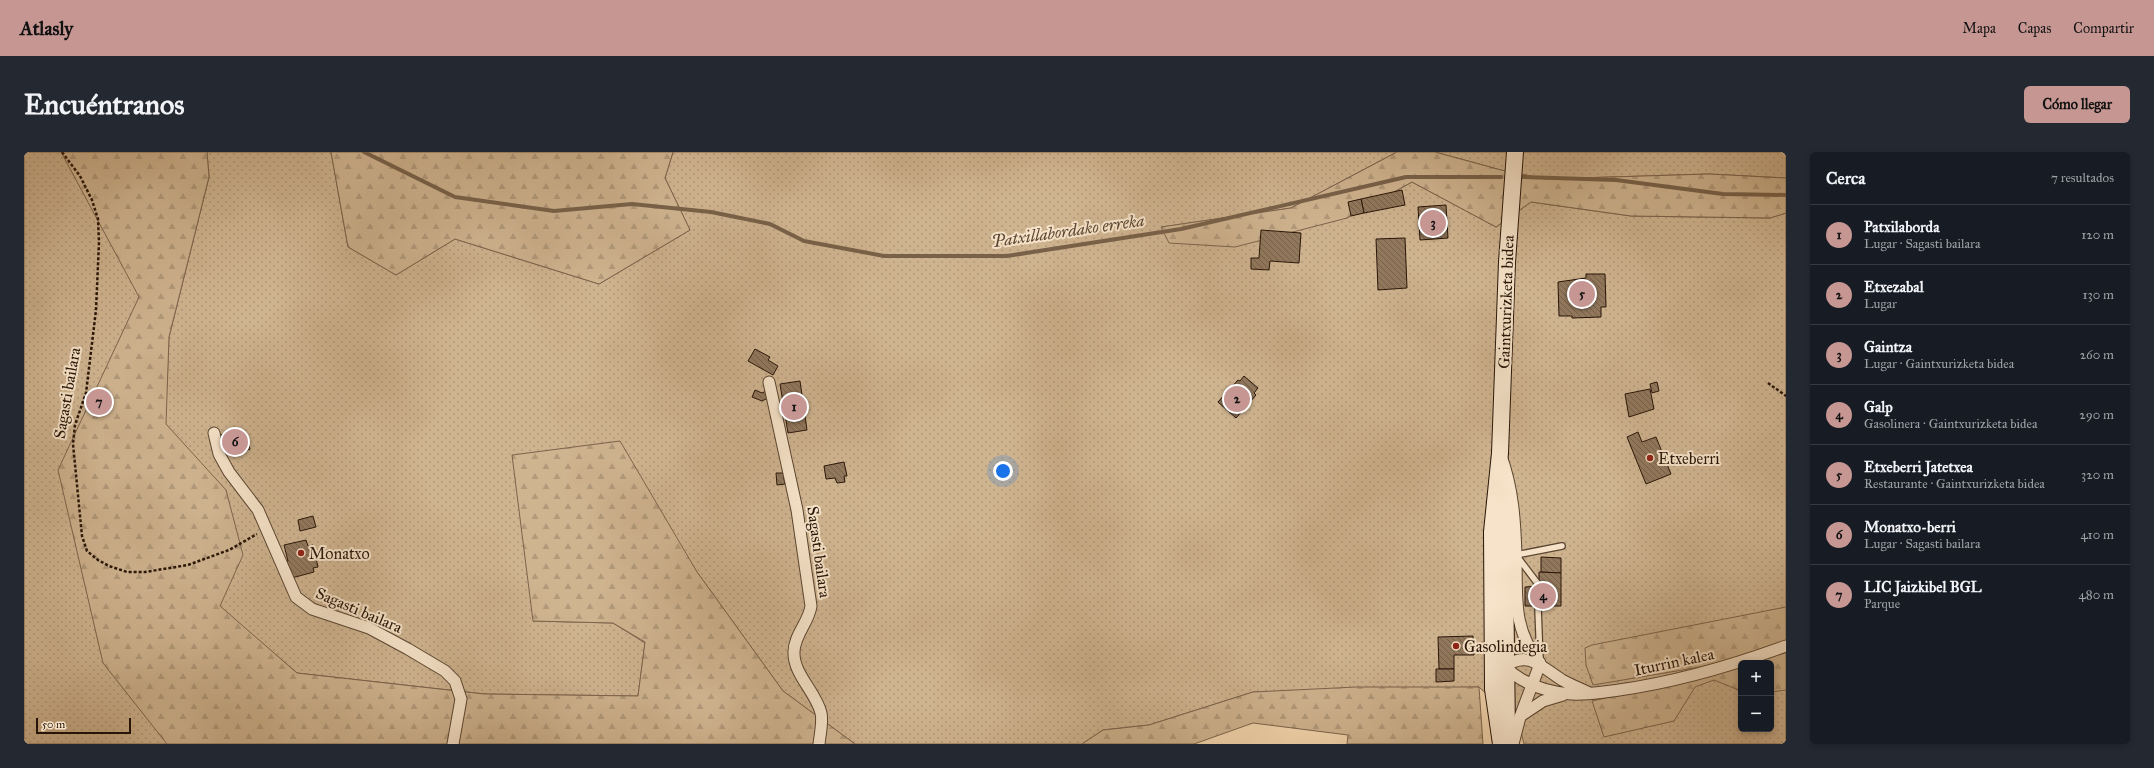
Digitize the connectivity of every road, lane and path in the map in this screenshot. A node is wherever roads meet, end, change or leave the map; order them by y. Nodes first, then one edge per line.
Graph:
1 (62, 152) edge
2 (1515, 152) edge
3 (769, 382) dead end
4 (1768, 383) dead end
5 (1786, 396) edge
6 (214, 433) dead end
7 (1500, 453) junction
8 (267, 533) junction
9 (1562, 546) dead end
10 (1516, 555) junction
11 (1538, 584) dead end
12 (1492, 598) junction
13 (1538, 608) dead end
14 (1786, 646) edge
15 (1540, 664) junction
16 (1505, 667) junction
17 (1532, 685) junction
18 (1493, 689) junction
19 (1590, 693) junction
20 (1572, 694) junction
21 (1520, 717) junction
22 (453, 744) edge
23 (819, 744) edge
24 (1501, 744) edge
25 (1508, 744) edge
26 (1513, 744) edge

1 - 8 path, Sagasti bailara
2 - 7 main road, Gaintxurizketa bidea
3 - 23 street, Sagasti bailara
4 - 5 path
6 - 8 street, Sagasti bailara
7 - 10 street
7 - 12 main road, Gaintxurizketa bidea
7 - 16 main road, Gaintxurizketa bidea
8 - 22 street, Sagasti bailara
9 - 10 lane
10 - 11 lane
10 - 15 street
12 - 16 main road, Gaintxurizketa bidea
12 - 18 main road, Gaintxurizketa bidea
13 - 15 lane
14 - 19 street, Iturrin kalea
15 - 16 street
15 - 17 street
15 - 19 street
16 - 17 street, Iturrin kalea
16 - 18 main road
16 - 25 main road, Gaintxurizketa bidea
17 - 20 street, Iturrin kalea
17 - 21 street
18 - 24 main road, Gaintxurizketa bidea
19 - 20 street, Iturrin kalea
20 - 21 street, Iturrin kalea
21 - 26 street

